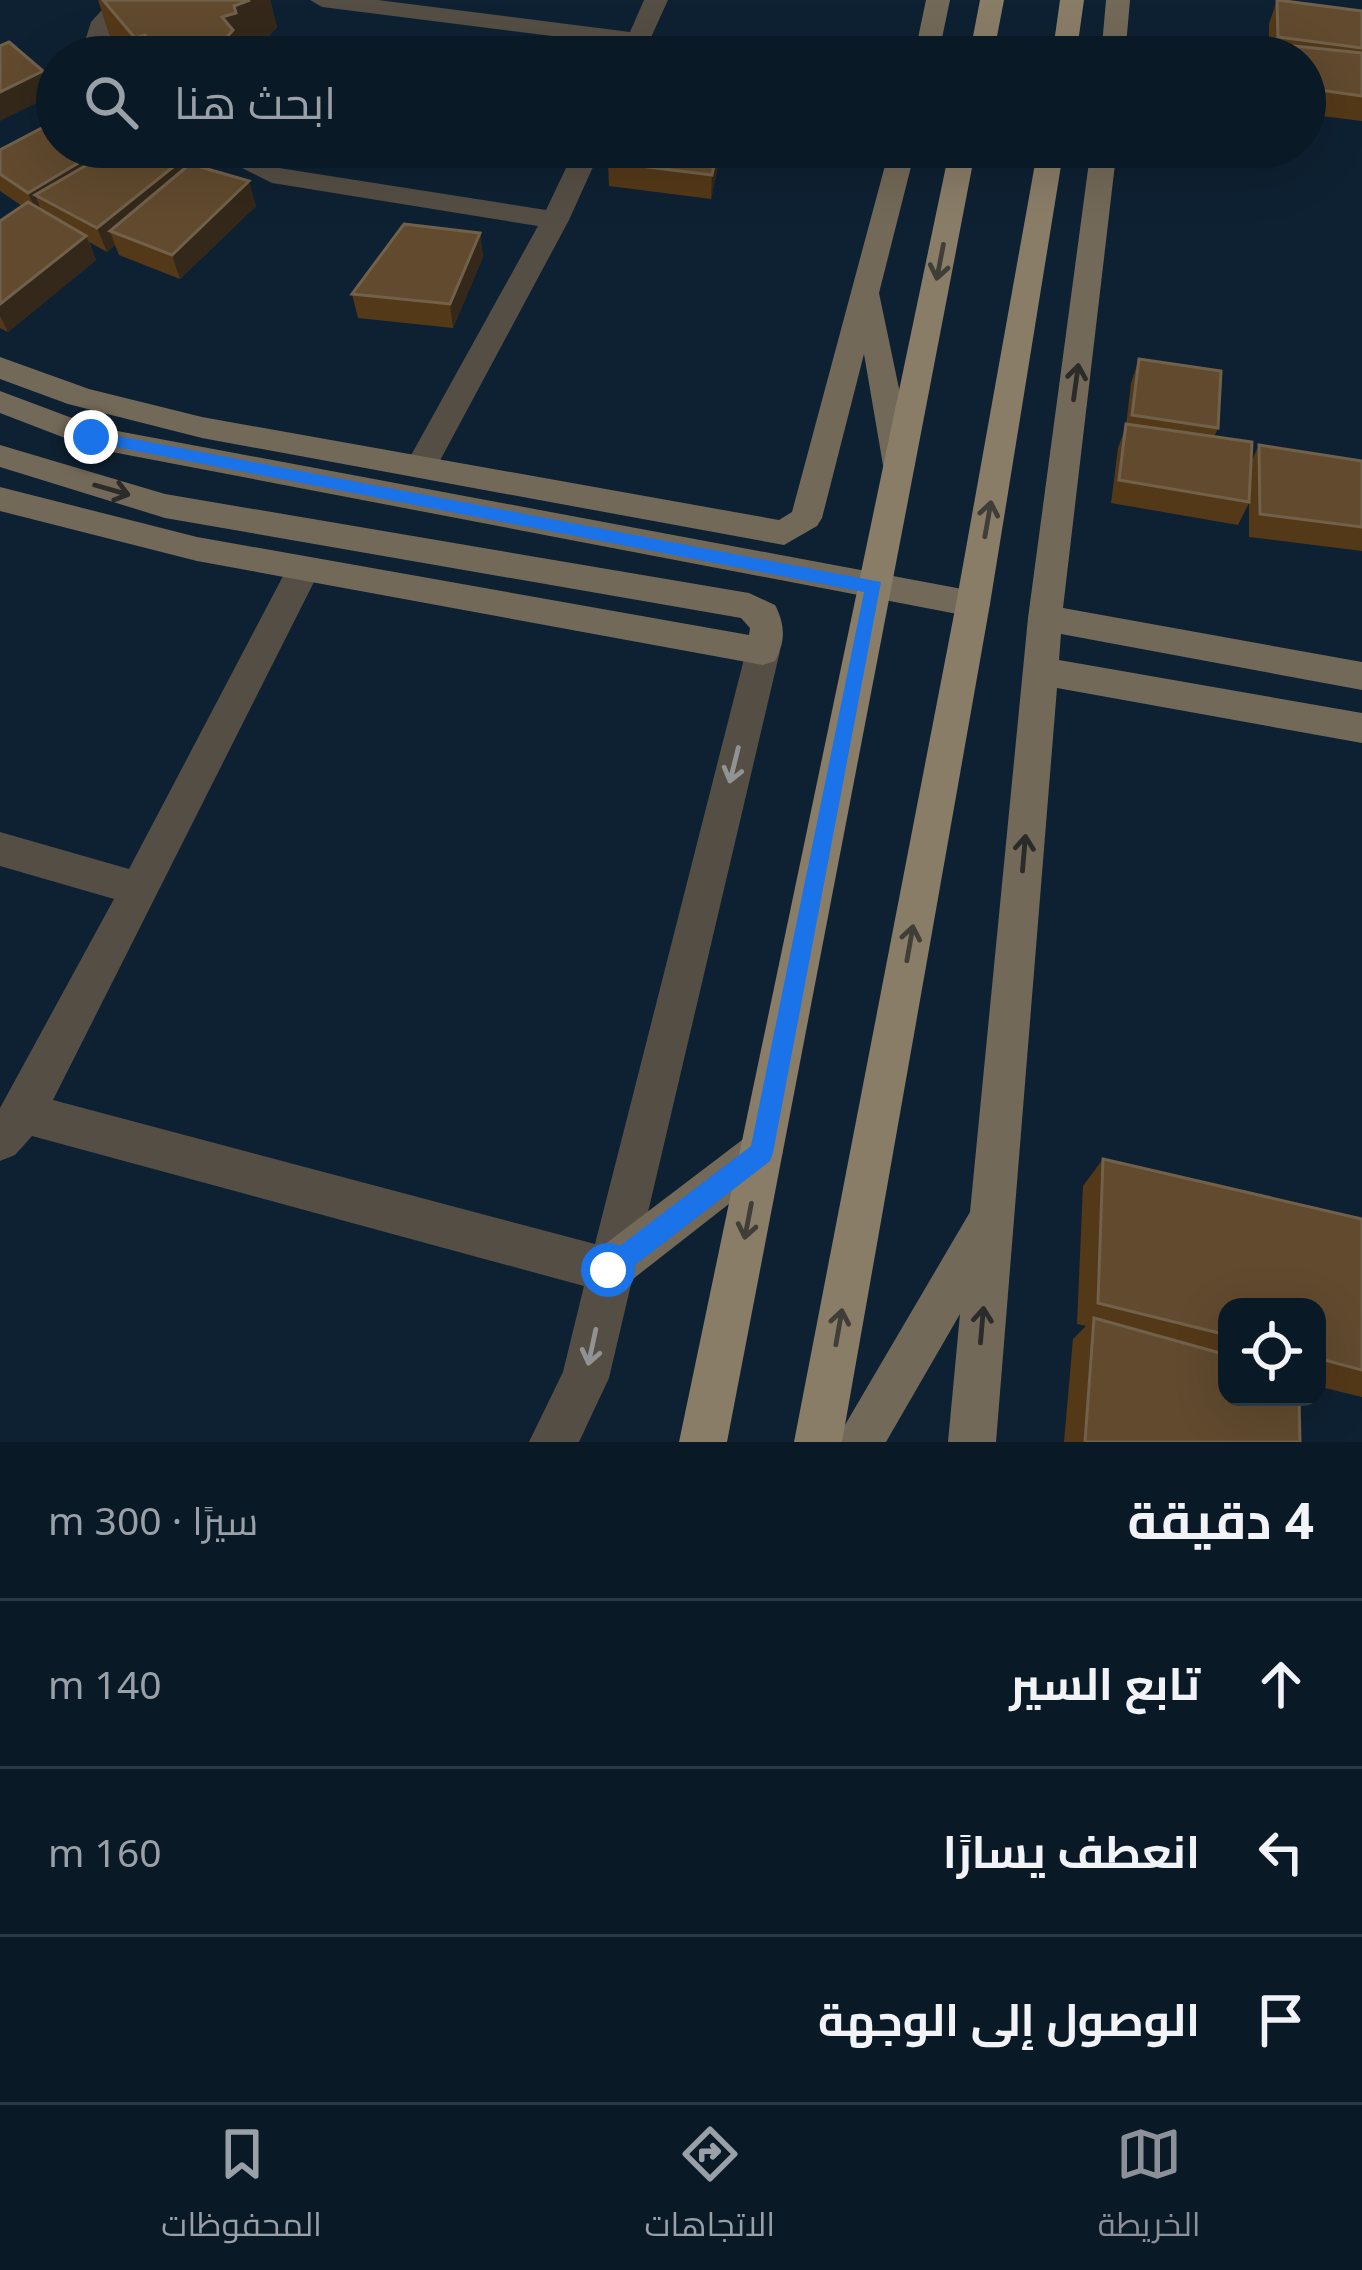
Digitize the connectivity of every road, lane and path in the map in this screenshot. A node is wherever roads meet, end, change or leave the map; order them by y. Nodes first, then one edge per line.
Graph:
1 (124, 0) edge
2 (322, 0) edge
3 (656, 0) edge
4 (938, 0) edge
5 (992, 0) edge
6 (1072, 0) edge
7 (1118, 0) edge
8 (99, 36) edge
9 (551, 36) edge
10 (640, 36) edge
11 (930, 36) edge
12 (985, 36) edge
13 (1067, 36) edge
14 (1115, 36) edge
15 (255, 168) edge
16 (579, 168) edge
17 (898, 168) edge
18 (959, 168) edge
19 (1047, 168) edge
20 (1101, 168) edge
21 (555, 220) junction
22 (866, 289) junction
23 (0, 367) edge
24 (0, 401) edge
25 (0, 456) edge
26 (899, 465) junction
27 (420, 468) junction
28 (0, 499) edge
29 (303, 570) junction
30 (874, 587) junction
31 (973, 604) junction
32 (1045, 618) junction
33 (763, 651) junction
34 (1040, 671) junction
35 (1362, 676) edge
36 (1362, 728) edge
37 (0, 849) edge
38 (139, 889) junction
39 (12, 1126) edge
40 (761, 1153) junction
41 (992, 1216) junction
42 (608, 1270) junction
43 (553, 1442) edge
44 (703, 1442) edge
45 (818, 1442) edge
46 (859, 1442) edge
47 (972, 1442) edge

1 - 8 street
2 - 9 street
3 - 10 street
4 - 11 main road
5 - 12 main road
6 - 13 main road
7 - 14 main road
15 - 21 street
16 - 21 street
17 - 22 main road
18 -> 26 main road
31 -> 19 main road
32 -> 20 main road
21 - 27 street
22 - 26 main road
22 - 27 main road
23 - 27 main road
24 - 30 main road
25 -> 33 main road
26 - 30 main road
28 - 29 main road
29 - 33 main road
29 - 38 street
30 - 31 main road
30 - 40 main road
45 -> 31 main road
32 - 34 main road
32 - 35 main road
33 -> 42 street
34 - 36 main road
41 -> 34 main road
37 - 38 street
38 - 39 street
39 - 42 street
40 - 42 main road
40 -> 44 main road
41 - 46 main road
47 -> 41 main road
42 -> 43 street

